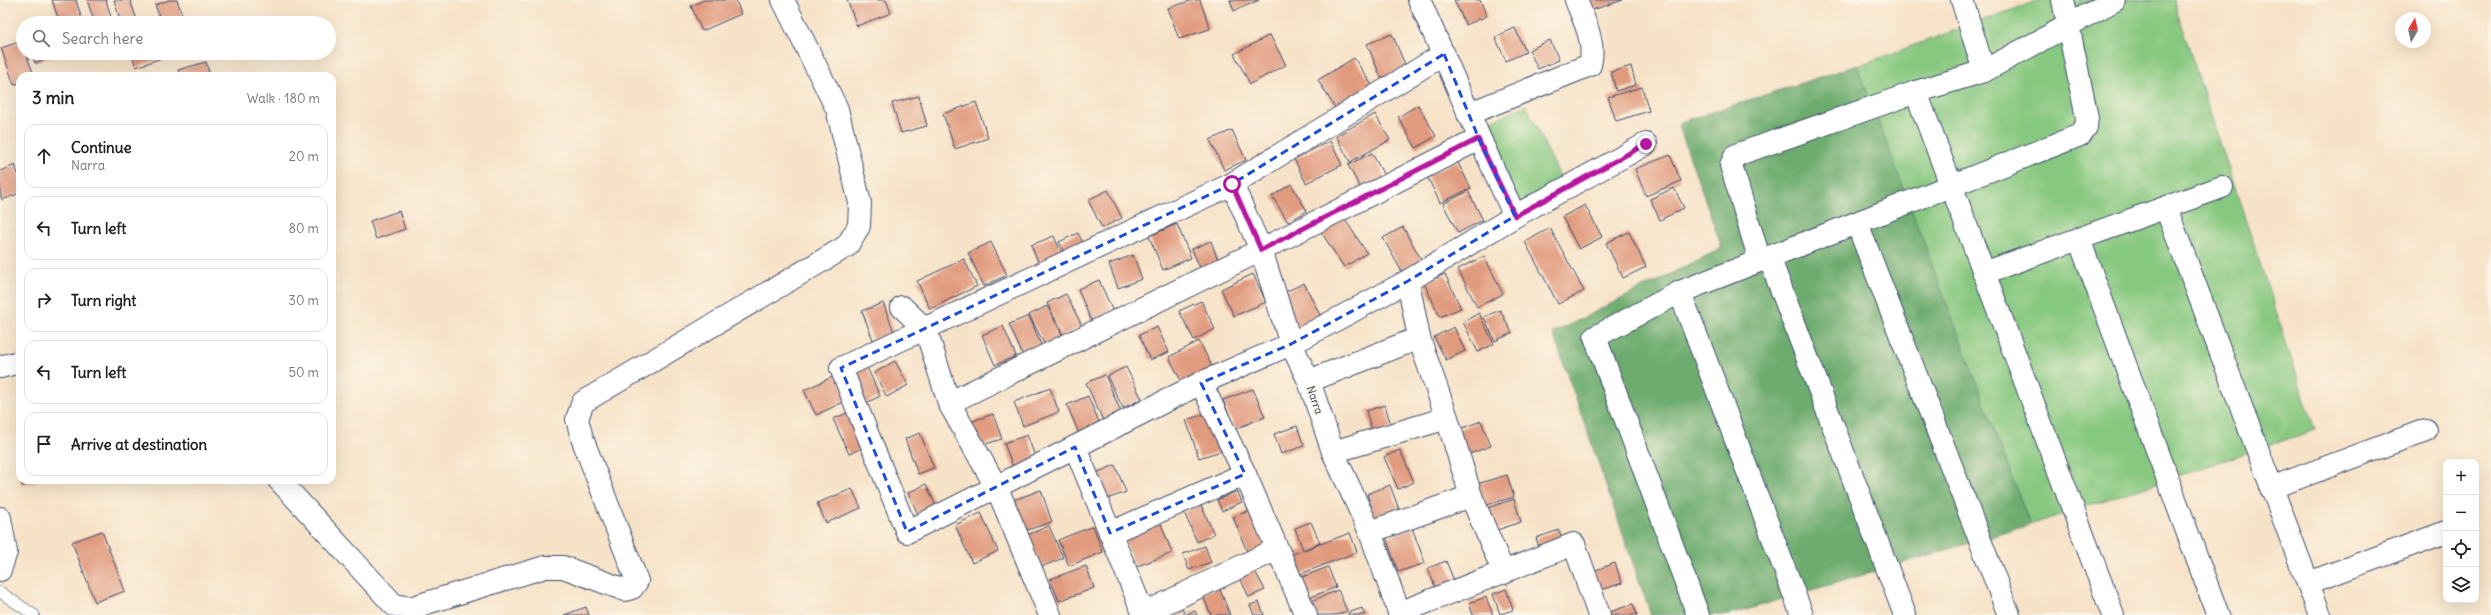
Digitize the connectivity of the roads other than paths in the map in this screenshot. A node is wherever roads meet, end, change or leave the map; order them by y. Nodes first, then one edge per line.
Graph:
1 (783, 0) edge
2 (1419, 0) edge
3 (1576, 0) edge
4 (1962, 0) edge
5 (2063, 0) edge
6 (2115, 0) edge
7 (2068, 27) junction
8 (1444, 54) junction
9 (1984, 71) junction
10 (1916, 92) junction
11 (1468, 114) junction
12 (1478, 139) junction
13 (1646, 144) dead end
14 (1232, 184) junction
15 (1951, 186) junction
16 (2222, 187) dead end
17 (2166, 208) junction
18 (1515, 216) junction
19 (1857, 223) junction
20 (2079, 238) junction
21 (1261, 250) junction
22 (1764, 259) junction
23 (1984, 273) junction
24 (1408, 281) junction
25 (1680, 292) junction
26 (902, 307) dead end
27 (926, 330) junction
28 (1419, 338) junction
29 (1291, 344) junction
30 (16, 363) edge
31 (0, 367) edge
32 (1309, 381) junction
33 (1201, 383) junction
34 (949, 403) junction
35 (1447, 418) junction
36 (2426, 430) dead end
37 (1075, 447) junction
38 (1333, 452) junction
39 (1245, 474) junction
40 (284, 484) edge
41 (997, 488) junction
42 (2271, 488) junction
43 (1471, 496) junction
44 (0, 518) edge
45 (1370, 532) junction
46 (1110, 533) junction
47 (2443, 533) edge
48 (1277, 549) junction
49 (0, 570) edge
50 (1504, 573) junction
51 (2308, 583) junction
52 (0, 592) edge
53 (1144, 614) edge
54 (1400, 614) edge
55 (34, 615) edge
56 (1050, 615) edge
57 (1306, 615) edge
58 (1599, 615) edge
59 (1698, 615) edge
60 (1802, 615) edge
61 (1905, 615) edge
62 (2009, 615) edge
63 (2113, 615) edge
64 (2218, 615) edge
65 (2320, 615) edge

1 - 40 street
2 - 8 street
3 - 11 street
4 - 9 street
5 - 7 street
6 - 7 street
7 - 9 street
7 - 15 street
8 - 11 street
8 - 14 street
9 - 10 street
10 - 15 street
10 - 22 street
11 - 12 street
12 - 18 street
12 - 21 street
13 - 18 street
14 - 21 street, Narra
14 - 27 street
15 - 19 street
15 - 23 street
16 - 17 street
17 - 20 street
17 - 42 street
18 - 24 street
19 - 22 street
19 - 62 street
20 - 23 street
20 - 64 street
21 - 29 street, Narra
21 - 34 street
22 - 25 street
22 - 61 street
23 - 63 street
24 - 28 street
24 - 29 street
25 - 59 street
25 - 60 street
26 - 27 street
27 - 34 street
27 - 41 street
28 - 32 street
28 - 35 street
29 - 32 street, Narra
29 - 33 street
30 - 31 street
32 - 38 street, Narra
33 - 37 street
33 - 39 street
34 - 41 street
35 - 38 street
35 - 43 street
36 - 42 street
37 - 41 street
37 - 46 street
38 - 45 street, Narra
39 - 46 street
39 - 48 street
41 - 56 street
42 - 51 street
43 - 45 street
43 - 50 street
44 - 49 street
45 - 54 street, Narra
46 - 53 street
47 - 51 street
48 - 53 street
48 - 57 street
50 - 54 street
50 - 58 street
51 - 65 street
52 - 55 lane

